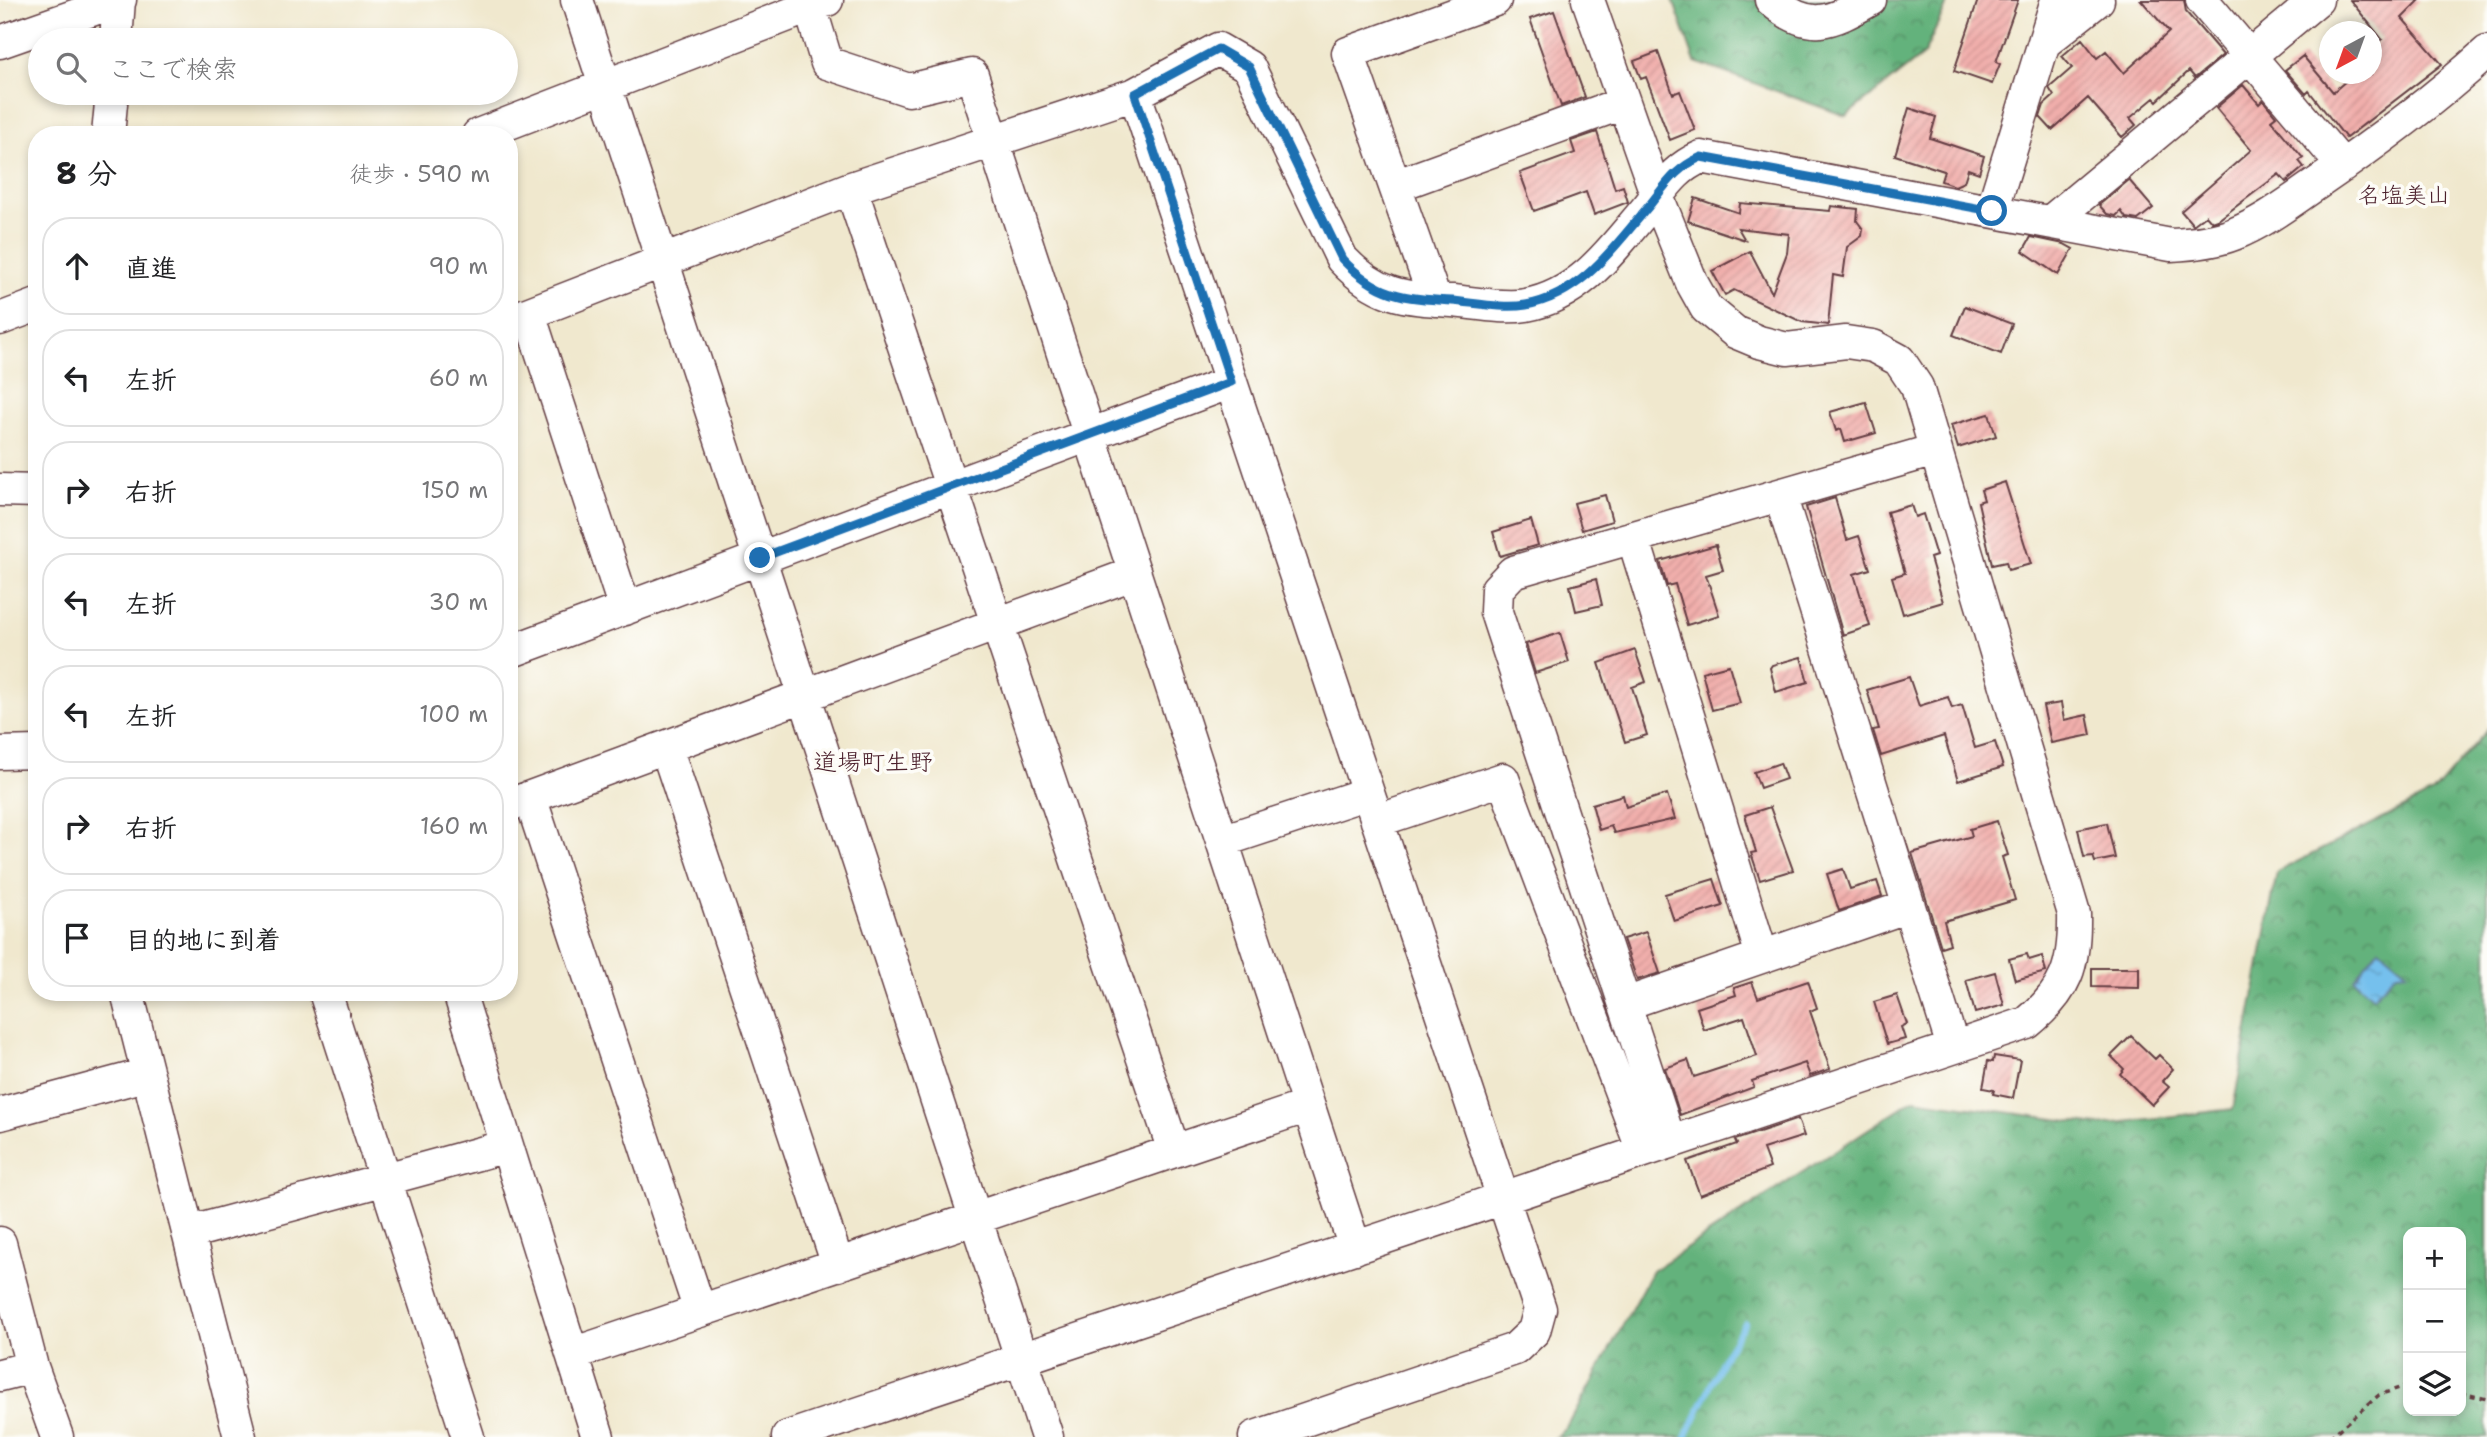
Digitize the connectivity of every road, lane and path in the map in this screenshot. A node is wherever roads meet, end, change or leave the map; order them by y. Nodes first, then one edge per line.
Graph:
1 (120, 0) edge
2 (578, 0) edge
3 (1495, 0) edge
4 (1587, 0) edge
5 (1771, 0) edge
6 (1870, 0) edge
7 (2057, 0) edge
8 (2098, 0) edge
9 (2202, 0) edge
10 (2317, 0) edge
11 (819, 3) edge
12 (40, 28) edge
13 (117, 28) edge
14 (28, 32) edge
15 (0, 42) edge
16 (2044, 43) junction
17 (2487, 52) edge
18 (2250, 56) junction
19 (606, 86) junction
20 (1135, 94) junction
21 (1623, 103) junction
22 (111, 105) edge
23 (109, 126) edge
24 (502, 126) edge
25 (993, 141) junction
26 (2343, 166) junction
27 (1395, 186) junction
28 (851, 188) junction
29 (1657, 196) junction
30 (1992, 211) junction
31 (2050, 222) junction
32 (663, 262) junction
33 (1435, 300) junction
34 (28, 309) edge
35 (519, 317) edge
36 (0, 320) edge
37 (1231, 382) junction
38 (1089, 435) junction
39 (1935, 450) junction
40 (951, 486) junction
41 (0, 490) edge
42 (28, 491) edge
43 (1780, 495) junction
44 (1633, 537) junction
45 (760, 558) junction
46 (1135, 573) junction
47 (625, 609) junction
48 (997, 624) junction
49 (518, 649) edge
50 (805, 695) junction
51 (666, 747) junction
52 (28, 752) edge
53 (0, 753) edge
54 (520, 801) edge
55 (1373, 807) junction
56 (1222, 841) junction
57 (1909, 906) junction
58 (1762, 957) junction
59 (129, 1001) edge
60 (328, 1001) edge
61 (462, 1001) edge
62 (1625, 1004) junction
63 (1953, 1047) junction
64 (148, 1074) junction
65 (1308, 1106) junction
66 (0, 1114) edge
67 (507, 1146) junction
68 (1657, 1147) junction
69 (1174, 1151) junction
70 (385, 1179) junction
71 (1503, 1198) junction
72 (975, 1218) junction
73 (188, 1233) junction
74 (0, 1243) edge
75 (1355, 1248) junction
76 (838, 1265) junction
77 (700, 1311) junction
78 (572, 1354) junction
79 (1022, 1359) junction
80 (32, 1367) junction
81 (0, 1375) edge
82 (2403, 1387) edge
83 (2466, 1394) edge
84 (2487, 1399) edge
85 (58, 1437) edge
86 (240, 1437) edge
87 (468, 1437) edge
88 (598, 1437) edge
89 (789, 1437) edge
90 (1047, 1437) edge
91 (1255, 1437) edge
92 (2330, 1437) edge

1 - 12 street
1 - 13 street
2 - 19 street
3 - 27 street
4 - 21 street
5 - 6 street
7 - 16 street
8 - 16 street
9 - 18 street
10 - 18 street
11 - 19 street
11 - 25 street
14 - 15 street
16 - 30 street
17 - 26 street
18 - 26 street
18 - 31 street
19 - 24 street
19 - 32 street
20 - 25 street
20 - 33 street
20 - 37 street
21 - 27 street
21 - 29 street
22 - 23 street
25 - 28 street
25 - 38 street
26 - 31 street
27 - 33 street
28 - 32 street
28 - 40 street
29 - 30 street
29 - 33 street
29 - 39 street
30 - 31 street
32 - 35 street
32 - 45 street
34 - 36 street
35 - 47 street
37 - 38 street
37 - 55 street
38 - 40 street
38 - 46 street
39 - 43 street
39 - 63 street
40 - 45 street
40 - 48 street
41 - 42 street
43 - 44 street
43 - 57 street
44 - 58 street
44 - 62 street
45 - 47 street
45 - 50 street
46 - 48 street
46 - 56 street
47 - 49 street
48 - 50 street
48 - 69 street
50 - 51 street
50 - 72 street
51 - 54 street
51 - 76 street
52 - 53 street
54 - 77 street
55 - 56 street
55 - 68 street
55 - 71 street
56 - 65 street
57 - 58 street
57 - 63 street
58 - 62 street
59 - 64 street
60 - 70 street
61 - 67 street
62 - 68 street
63 - 68 street
64 - 66 street
64 - 73 street
65 - 69 street
65 - 75 street
67 - 70 street
67 - 78 street
68 - 71 street
69 - 72 street
70 - 73 street
70 - 87 street
71 - 75 street
71 - 91 street
72 - 76 street
72 - 79 street
73 - 86 street
74 - 80 street
75 - 79 street
76 - 77 street
77 - 78 street
78 - 88 street
79 - 89 street
79 - 90 street
80 - 81 street
80 - 85 street
82 - 92 path
83 - 84 path

